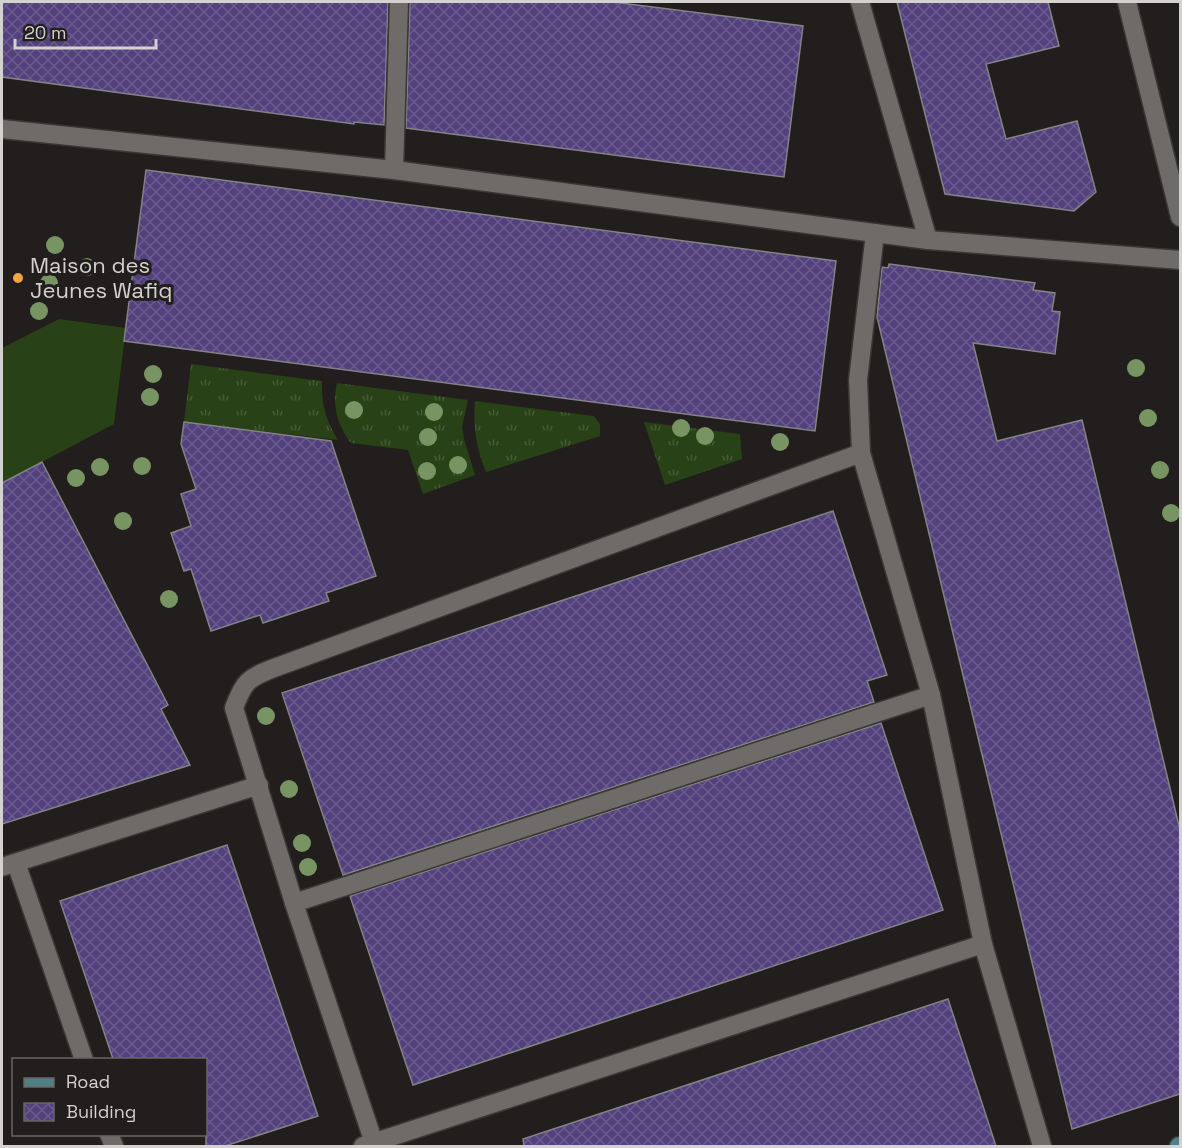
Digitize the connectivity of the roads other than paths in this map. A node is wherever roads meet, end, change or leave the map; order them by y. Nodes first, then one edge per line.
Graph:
1 (399, 2) edge
2 (860, 2) edge
3 (1126, 2) edge
4 (2, 129) edge
5 (394, 170) junction
6 (1180, 217) edge
7 (875, 233) junction
8 (928, 240) junction
9 (1180, 260) edge
10 (861, 453) junction
11 (931, 694) junction
12 (259, 784) junction
13 (9, 865) edge
14 (294, 903) junction
15 (983, 944) junction
16 (84, 1058) edge
17 (370, 1145) edge
18 (1042, 1146) edge

1 - 5 street
2 - 8 street
3 - 6 street
4 - 5 street
5 - 7 street
7 - 8 street
7 - 10 street
8 - 9 street
10 - 11 street
10 - 12 street
11 - 14 street
11 - 15 street
12 - 13 street
12 - 14 street
13 - 16 street
14 - 17 street
15 - 17 street
15 - 18 street

